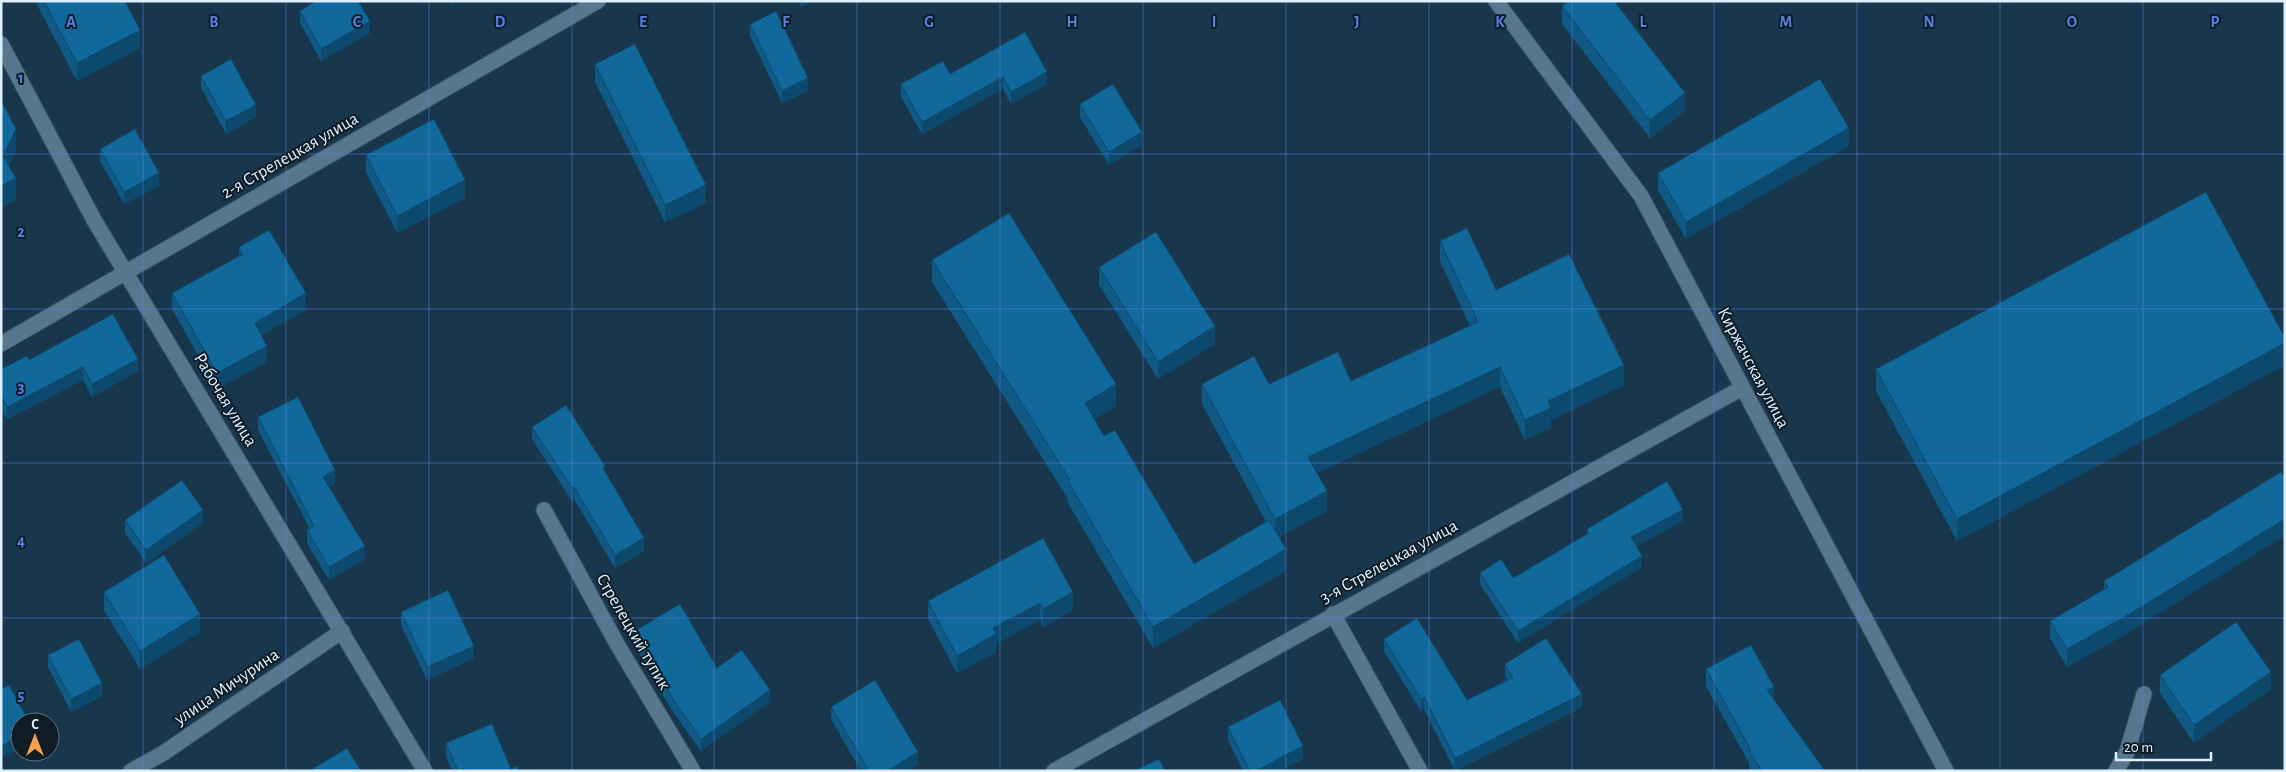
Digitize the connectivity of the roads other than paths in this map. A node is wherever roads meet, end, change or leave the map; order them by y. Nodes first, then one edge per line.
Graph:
1 (598, 1) edge
2 (1496, 1) edge
3 (1, 44) edge
4 (125, 271) junction
5 (1, 344) edge
6 (1742, 388) junction
7 (544, 510) dead end
8 (1334, 614) junction
9 (342, 631) junction
10 (2144, 694) dead end
11 (131, 771) edge
12 (425, 771) edge
13 (693, 771) edge
14 (1054, 771) edge
15 (1420, 771) edge
16 (1946, 771) edge
17 (2116, 771) edge

1 - 4 street, 2-я Стрелецкая улица
2 - 6 street, Киржачская улица
3 - 4 street, Рабочая улица
4 - 5 street, 2-я Стрелецкая улица
4 - 9 street, Рабочая улица
6 - 8 street, 3-я Стрелецкая улица
6 - 16 street, Киржачская улица
7 - 13 street, Стрелецкий тупик
8 - 14 street, 3-я Стрелецкая улица
8 - 15 street
9 - 11 street, улица Мичурина
9 - 12 street, Рабочая улица
10 - 17 street

